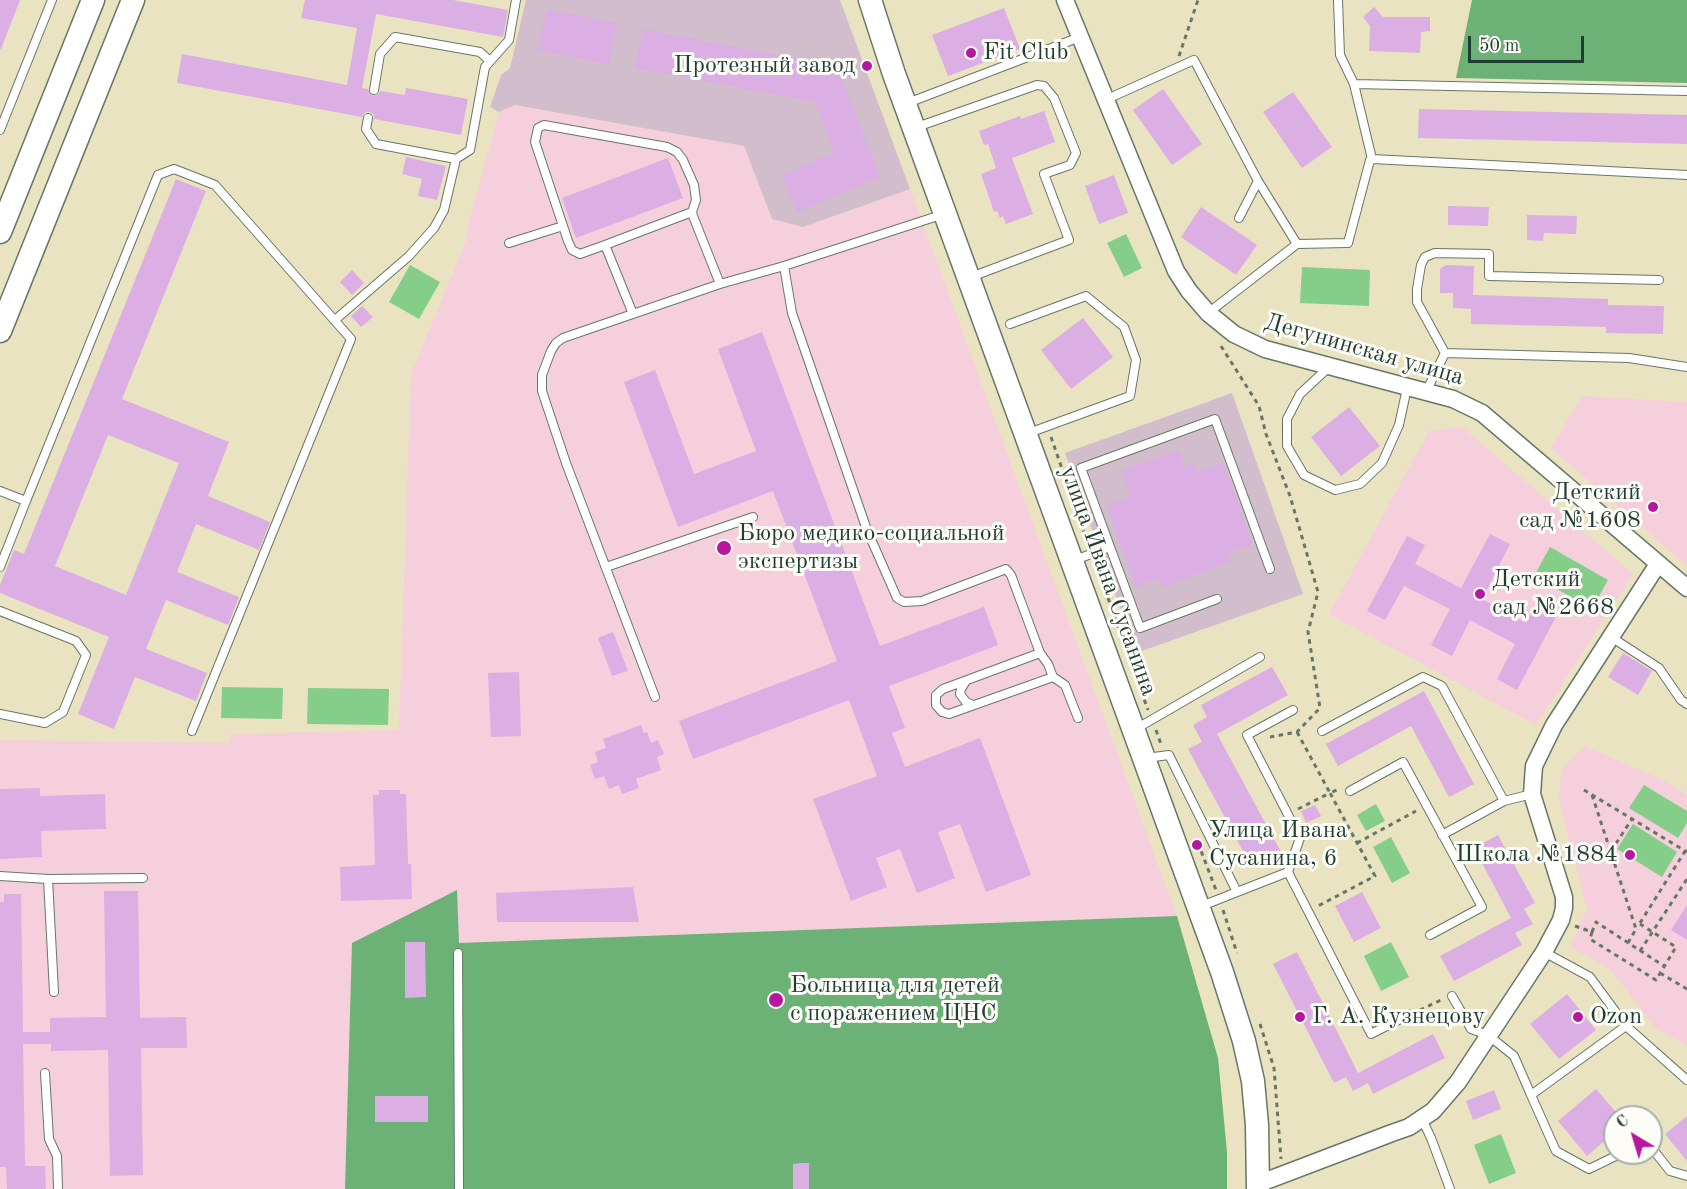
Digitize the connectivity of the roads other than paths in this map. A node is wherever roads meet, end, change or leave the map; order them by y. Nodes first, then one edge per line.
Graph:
1 (52, 0) edge
2 (93, 0) edge
3 (133, 0) edge
4 (516, 0) edge
5 (870, 0) edge
6 (1065, 0) edge
7 (1338, 0) edge
8 (1080, 37) junction
9 (490, 61) junction
10 (1354, 84) junction
11 (374, 90) dead end
12 (1687, 91) edge
13 (1105, 100) junction
14 (905, 104) junction
15 (368, 118) dead end
16 (913, 128) junction
17 (0, 130) edge
18 (456, 159) junction
19 (1372, 159) junction
20 (1687, 175) edge
21 (1258, 181) junction
22 (692, 212) junction
23 (944, 214) junction
24 (1239, 218) dead end
25 (563, 226) junction
26 (0, 232) edge
27 (509, 243) dead end
28 (1298, 244) junction
29 (605, 245) junction
30 (784, 266) junction
31 (968, 279) junction
32 (1659, 280) dead end
33 (720, 284) junction
34 (1208, 313) junction
35 (633, 314) junction
36 (335, 320) junction
37 (1010, 324) dead end
38 (0, 331) edge
39 (1445, 353) junction
40 (1687, 367) edge
41 (1329, 368) junction
42 (1407, 388) junction
43 (1426, 393) junction
44 (1025, 435) junction
45 (0, 491) edge
46 (26, 501) junction
47 (753, 517) dead end
48 (1110, 547) junction
49 (1072, 561) junction
50 (1658, 564) junction
51 (0, 567) edge
52 (606, 567) junction
53 (1270, 569) dead end
54 (1687, 588) edge
55 (1217, 599) dead end
56 (0, 611) edge
57 (1611, 637) junction
58 (1040, 653) junction
59 (1260, 657) dead end
60 (1053, 677) junction
61 (966, 681) junction
62 (656, 698) dead end
63 (1687, 704) edge
64 (973, 705) junction
65 (1293, 710) dead end
66 (0, 714) edge
67 (1078, 718) dead end
68 (1134, 730) junction
69 (192, 731) dead end
70 (1322, 731) dead end
71 (1144, 758) junction
72 (1350, 791) dead end
73 (1532, 794) junction
74 (1504, 801) junction
75 (1442, 835) junction
76 (1288, 872) junction
77 (0, 876) edge
78 (143, 878) dead end
79 (48, 879) junction
80 (1237, 892) junction
81 (1199, 907) junction
82 (1430, 935) dead end
83 (1544, 952) junction
84 (458, 953) dead end
85 (54, 992) dead end
86 (1452, 996) road end
87 (1410, 1014) road end
88 (1626, 1026) junction
89 (1488, 1035) junction
90 (45, 1073) dead end
91 (1687, 1080) edge
92 (1531, 1095) junction
93 (1422, 1119) junction
94 (1603, 1162) edge
95 (1663, 1162) edge
96 (1687, 1176) edge
97 (1258, 1187) edge
98 (58, 1189) edge
99 (459, 1189) edge
100 (1450, 1189) edge

1 - 17 lane
2 - 26 street
3 - 38 street
4 - 9 lane
5 - 14 street, улица Ивана Сусанина
6 - 8 street, Дегунинская улица
7 - 10 lane
8 - 13 street, Дегунинская улица
8 - 14 lane
9 - 11 lane
9 - 18 lane
10 - 12 lane
10 - 19 lane
13 - 21 lane
13 - 34 street, Дегунинская улица
14 - 16 street, улица Ивана Сусанина
15 - 18 lane
16 - 23 street, улица Ивана Сусанина
16 - 31 lane
18 - 36 lane
19 - 20 lane
19 - 28 lane
21 - 24 lane
21 - 28 lane
22 - 25 lane
22 - 29 lane
22 - 33 lane
23 - 30 lane
23 - 31 street, улица Ивана Сусанина
25 - 27 lane
25 - 29 lane
28 - 34 lane
29 - 35 lane
30 - 33 lane
30 - 58 lane
31 - 44 street, улица Ивана Сусанина
32 - 39 lane
33 - 35 lane
34 - 41 street, Дегунинская улица
35 - 52 lane
36 - 46 lane
36 - 69 lane
37 - 44 lane
39 - 40 lane
39 - 43 lane
41 - 42 street, Дегунинская улица
41 - 42 lane
42 - 43 street, Дегунинская улица
43 - 50 street, Дегунинская улица
44 - 49 street, улица Ивана Сусанина
45 - 46 lane
46 - 51 lane
47 - 52 lane
48 - 49 lane
48 - 53 lane
48 - 55 lane
49 - 68 street, улица Ивана Сусанина
50 - 54 street, Дегунинская улица
50 - 57 street
52 - 62 lane
56 - 66 lane
57 - 63 lane
57 - 73 street
58 - 60 lane
58 - 61 lane
59 - 68 lane
60 - 64 lane
60 - 67 lane
61 - 64 lane
61 - 64 lane
65 - 76 lane
68 - 71 street, улица Ивана Сусанина
70 - 74 lane
71 - 80 lane
71 - 81 street, улица Ивана Сусанина
72 - 75 lane
73 - 74 lane
73 - 83 street
74 - 75 lane
75 - 82 lane
76 - 80 lane
76 - 87 lane
77 - 79 lane
78 - 79 lane
79 - 85 lane
80 - 81 lane
81 - 97 street, улица Ивана Сусанина
83 - 88 lane
83 - 89 street
84 - 99 lane
86 - 89 lane
88 - 91 lane
88 - 92 lane
89 - 92 lane
89 - 93 street
90 - 98 lane
92 - 94 lane
93 - 97 street
93 - 100 lane
95 - 96 lane

